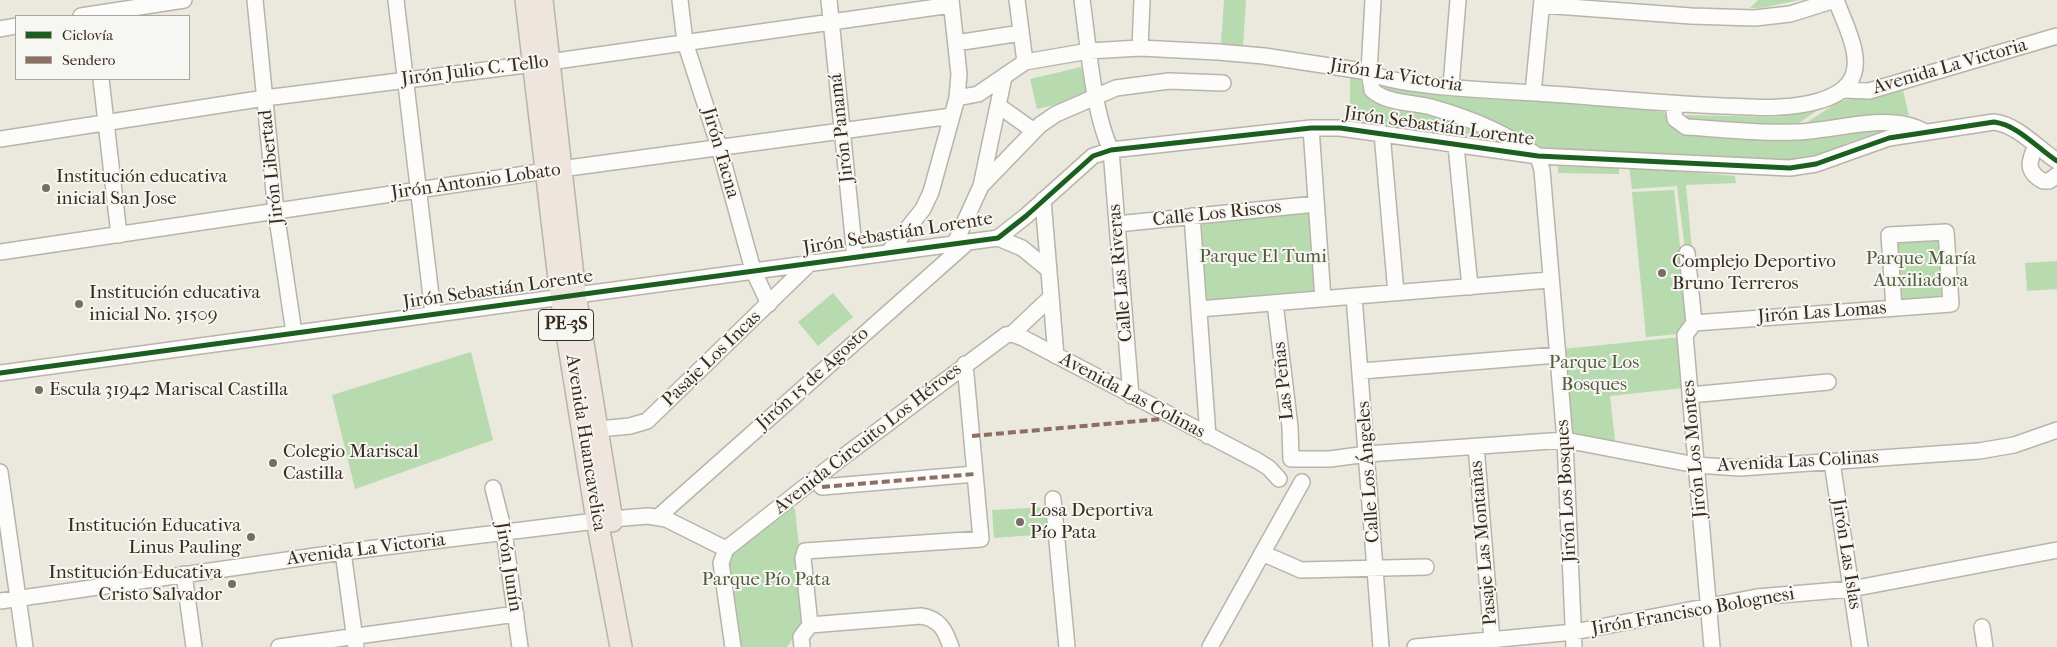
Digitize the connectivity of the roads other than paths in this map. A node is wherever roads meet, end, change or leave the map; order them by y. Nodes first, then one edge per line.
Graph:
1 (184, 0) edge
2 (255, 0) edge
3 (396, 0) edge
4 (526, 0) edge
5 (542, 0) edge
6 (680, 0) edge
7 (829, 0) edge
8 (1017, 0) edge
9 (1082, 0) edge
10 (1142, 0) edge
11 (1373, 0) edge
12 (1458, 0) edge
13 (1835, 0) edge
14 (951, 2) edge
15 (1542, 2) edge
16 (95, 15) edge
17 (832, 21) junction
18 (15, 26) edge
19 (0, 29) edge
20 (1022, 33) junction
21 (2057, 36) edge
22 (685, 42) junction
23 (956, 42) junction
24 (1140, 48) junction
25 (1089, 51) junction
26 (541, 62) junction
27 (1025, 62) junction
28 (1369, 72) junction
29 (1004, 76) junction
30 (101, 80) edge
31 (405, 80) junction
32 (1223, 83) dead end
33 (1451, 86) junction
34 (1842, 90) junction
35 (1533, 93) junction
36 (1096, 97) junction
37 (265, 98) junction
38 (957, 98) junction
39 (1672, 104) junction
40 (999, 106) junction
41 (952, 116) junction
42 (106, 122) junction
43 (1311, 128) junction
44 (841, 131) junction
45 (1034, 131) junction
46 (1925, 132) junction
47 (1382, 133) junction
48 (0, 139) edge
49 (1456, 146) junction
50 (2036, 146) junction
51 (719, 147) junction
52 (1111, 150) junction
53 (1538, 156) junction
54 (2057, 161) edge
55 (554, 170) junction
56 (2057, 175) edge
57 (981, 186) junction
58 (418, 190) junction
59 (1043, 200) junction
60 (1316, 204) junction
61 (276, 212) junction
62 (1192, 216) junction
63 (1117, 224) junction
64 (120, 235) junction
65 (998, 238) junction
66 (961, 242) junction
67 (0, 252) edge
68 (888, 253) junction
69 (1687, 253) dead end
70 (856, 257) junction
71 (811, 262) junction
72 (753, 270) junction
73 (1049, 270) junction
74 (1550, 280) junction
75 (1470, 287) junction
76 (1396, 293) junction
77 (568, 295) junction
78 (1354, 296) junction
79 (1051, 297) junction
80 (1323, 299) junction
81 (1275, 303) junction
82 (770, 304) junction
83 (1894, 308) junction
84 (1199, 309) junction
85 (433, 314) junction
86 (1694, 323) junction
87 (294, 332) junction
88 (1012, 334) junction
89 (1557, 355) junction
90 (1056, 356) junction
91 (965, 364) junction
92 (1362, 371) junction
93 (0, 373) edge
94 (1828, 382) dead end
95 (1690, 395) junction
96 (1131, 396) junction
97 (599, 429) junction
98 (2057, 430) edge
99 (1208, 436) junction
100 (1565, 440) junction
101 (1476, 446) junction
102 (1367, 454) junction
103 (1251, 458) junction
104 (1291, 459) junction
105 (1330, 459) junction
106 (1832, 462) junction
107 (1696, 465) junction
108 (0, 472) edge
109 (975, 474) junction
110 (1303, 480) junction
111 (1280, 481) junction
112 (493, 488) dead end
113 (822, 488) dead end
114 (1053, 499) dead end
115 (1288, 507) junction
116 (658, 517) junction
117 (604, 520) junction
118 (504, 532) junction
119 (726, 549) junction
120 (2057, 550) edge
121 (343, 552) junction
122 (1262, 553) junction
123 (1426, 567) dead end
124 (1375, 568) junction
125 (184, 574) junction
126 (1851, 589) junction
127 (18, 598) junction
128 (0, 601) edge
129 (1708, 608) junction
130 (516, 614) junction
131 (1982, 627) dead end
132 (1218, 631) junction
133 (804, 636) edge
134 (1492, 640) junction
135 (1574, 640) edge
136 (356, 642) edge
137 (25, 647) edge
138 (194, 647) edge
139 (279, 647) edge
140 (520, 647) edge
141 (621, 647) edge
142 (634, 647) edge
143 (732, 647) edge
144 (951, 647) edge
145 (1067, 647) edge
146 (1210, 647) edge
147 (1222, 647) edge
148 (1381, 647) edge
149 (1415, 647) edge
150 (1712, 647) edge
151 (1860, 647) edge
152 (1985, 647) edge

1 - 16 street
2 - 37 street, Jirón Libertad
3 - 31 street
4 - 26 highway, Avenida Huancavelica / PE-3S
5 - 26 highway, Avenida Huancavelica / PE-3S
6 - 22 street, Jirón Tacna
7 - 17 street, Jirón Panamá
8 - 20 street
9 - 25 street, Calle Las Riveras
10 - 24 street
11 - 28 street
12 - 33 street
13 - 15 street
13 - 34 street
14 - 17 street, Jirón Julio C. Tello
14 - 23 street
15 - 35 street
17 - 22 street, Jirón Julio C. Tello
17 - 44 street, Jirón Panamá
18 - 19 street
20 - 23 street
20 - 27 street
21 - 34 street, Avenida La Victoria
22 - 26 street, Jirón Julio C. Tello
22 - 51 street, Jirón Tacna
23 - 38 street
24 - 25 street, Jirón La Victoria
24 - 28 street, Jirón La Victoria
25 - 27 street, Jirón La Victoria
25 - 36 street, Calle Las Riveras
26 - 31 street, Jirón Julio C. Tello
26 - 55 highway, Avenida Huancavelica / PE-3S
27 - 29 street, Jirón La Victoria
28 - 33 street, Jirón La Victoria
28 - 53 street
29 - 38 street, Jirón La Victoria
29 - 40 street
30 - 42 street
31 - 37 street, Jirón Julio C. Tello
31 - 58 street
32 - 36 street
33 - 35 street, Jirón La Victoria
34 - 39 street, Jirón La Victoria
35 - 39 street, Jirón La Victoria
36 - 45 street
36 - 52 street, Calle Las Riveras
37 - 42 street, Jirón Julio C. Tello
37 - 61 street, Jirón Libertad
38 - 41 street
39 - 46 street
40 - 45 street
40 - 57 street
41 - 44 street, Jirón Antonio Lobato
41 - 68 street
42 - 48 street, Jirón Julio C. Tello
42 - 64 street
43 - 47 street, Jirón Sebastián Lorente
43 - 52 street, Jirón Sebastián Lorente
43 - 60 street
44 - 51 street, Jirón Antonio Lobato
44 - 70 street, Jirón Panamá
45 - 57 street
46 - 50 street, Jirón Sebastián Lorente
46 - 53 street, Jirón Sebastián Lorente
47 - 49 street, Jirón Sebastián Lorente
47 - 76 street
49 - 53 street, Jirón Sebastián Lorente
49 - 75 street
50 - 54 street, Jirón Sebastián Lorente
50 - 56 street
51 - 55 street, Jirón Antonio Lobato
51 - 72 street, Jirón Tacna
52 - 59 street, Jirón Sebastián Lorente
52 - 63 street, Calle Las Riveras
53 - 74 street, Jirón Los Bosques
55 - 58 street, Jirón Antonio Lobato
55 - 77 highway, Avenida Huancavelica / PE-3S
57 - 66 street
58 - 61 street, Jirón Antonio Lobato
58 - 85 street
59 - 65 street, Jirón Sebastián Lorente
59 - 73 street
60 - 62 street, Calle Los Riscos
60 - 80 street
61 - 64 street, Jirón Antonio Lobato
61 - 87 street, Jirón Libertad
62 - 63 street, Calle Los Riscos
62 - 84 street
63 - 96 street, Calle Las Riveras
64 - 67 street, Jirón Antonio Lobato
65 - 66 street, Jirón Sebastián Lorente
65 - 73 street
66 - 68 street, Jirón Sebastián Lorente
66 - 116 street, Jirón 15 de Agosto
68 - 70 street, Jirón Sebastián Lorente
69 - 86 street, Jirón Los Montes
70 - 71 street, Jirón Sebastián Lorente
71 - 72 street, Jirón Sebastián Lorente
71 - 82 street, Pasaje Los Incas
72 - 77 street, Jirón Sebastián Lorente
72 - 82 street, Jirón Tacna
73 - 79 street
74 - 75 street
74 - 89 street, Jirón Los Bosques
75 - 76 street
76 - 78 street
77 - 85 street, Jirón Sebastián Lorente
77 - 97 highway, Avenida Huancavelica / PE-3S
77 - 117 highway, Avenida Huancavelica / PE-3S
78 - 80 street
78 - 92 street, Calle Los Ángeles
79 - 88 street, Avenida Circuito Los Héroes
79 - 90 street
80 - 81 street
81 - 84 street
81 - 104 street, Las Peñas
82 - 97 street, Pasaje Los Incas
83 - 83 street, Jirón Las Lomas
83 - 86 street, Jirón Las Lomas
84 - 99 street
85 - 87 street, Jirón Sebastián Lorente
86 - 95 street, Jirón Los Montes
87 - 93 street, Jirón Sebastián Lorente
88 - 90 street, Avenida Las Colinas
88 - 91 street, Avenida Circuito Los Héroes
89 - 92 street
89 - 100 street, Jirón Los Bosques
90 - 96 street, Avenida Las Colinas
91 - 109 street
91 - 119 street, Avenida Circuito Los Héroes
92 - 102 street, Calle Los Ángeles
94 - 95 street
95 - 107 street, Jirón Los Montes
96 - 99 street, Avenida Las Colinas
97 - 117 highway, Avenida Huancavelica / PE-3S
98 - 106 street, Avenida Las Colinas
99 - 103 street, Avenida Las Colinas
100 - 101 street, Avenida Las Colinas
100 - 107 street, Avenida Las Colinas
100 - 135 street, Jirón Los Bosques
101 - 102 street, Avenida Las Colinas
101 - 134 street, Pasaje Las Montañas
102 - 105 street, Avenida Las Colinas
102 - 124 street, Calle Los Ángeles
103 - 104 street, Avenida Las Colinas
103 - 111 street, Avenida Las Colinas
104 - 105 street, Avenida Las Colinas
104 - 110 street
104 - 111 street
105 - 110 street, Avenida Las Colinas
106 - 107 street, Avenida Las Colinas
106 - 126 street, Jirón Las Islas
107 - 129 street, Jirón Los Montes
108 - 127 street
109 - 113 street
109 - 133 street
110 - 111 street
110 - 115 street
111 - 115 street
112 - 118 street, Jirón Junín
114 - 145 street
115 - 122 street
116 - 117 street, Avenida La Victoria
116 - 119 street, Avenida La Victoria
117 - 118 street, Avenida La Victoria
117 - 141 highway, Avenida Huancavelica / PE-3S
117 - 142 highway, Avenida Huancavelica / PE-3S
118 - 121 street, Avenida La Victoria
118 - 130 street, Jirón Junín
119 - 143 street
120 - 126 street, Jirón Francisco Bolognesi
121 - 125 street, Avenida La Victoria
121 - 136 street
122 - 124 street
122 - 132 street
123 - 124 street
124 - 148 street, Calle Los Ángeles
125 - 127 street, Avenida La Victoria
125 - 138 street
126 - 129 street, Jirón Francisco Bolognesi
126 - 151 street, Jirón Las Islas
127 - 128 street, Avenida La Victoria
127 - 137 street
129 - 135 street, Jirón Francisco Bolognesi
129 - 150 street, Jirón Los Montes
130 - 136 street
130 - 140 street, Jirón Junín
131 - 152 street
132 - 146 street
132 - 147 street
133 - 144 street
134 - 135 street, Jirón Francisco Bolognesi
134 - 149 street, Jirón Francisco Bolognesi
136 - 139 street

